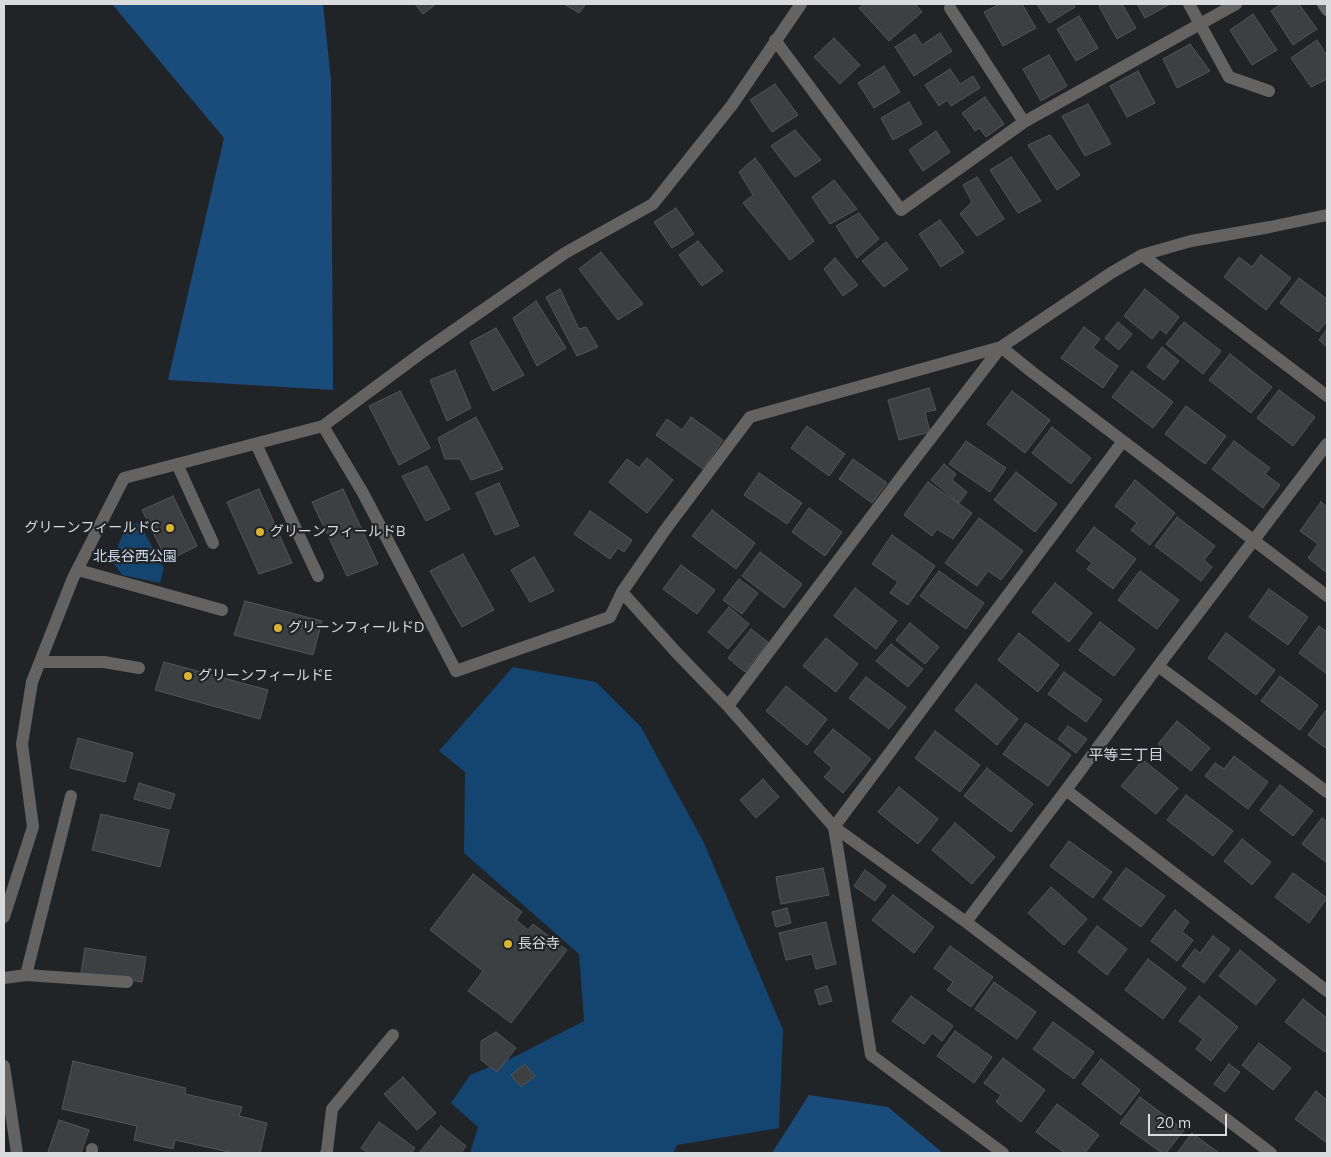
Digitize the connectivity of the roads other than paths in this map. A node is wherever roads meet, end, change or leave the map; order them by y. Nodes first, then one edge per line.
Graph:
1 (801, 4) edge
2 (1189, 4) edge
3 (1236, 4) edge
4 (1323, 4) edge
5 (950, 8) dead end
6 (1327, 10) edge
7 (1200, 24) junction
8 (775, 40) junction
9 (1269, 91) dead end
10 (1024, 122) junction
11 (1327, 214) edge
12 (1142, 256) junction
13 (1001, 347) junction
14 (1327, 396) edge
15 (323, 426) junction
16 (1124, 441) junction
17 (256, 444) junction
18 (1327, 444) edge
19 (177, 464) junction
20 (1253, 540) junction
21 (213, 543) dead end
22 (78, 570) junction
23 (318, 576) dead end
24 (622, 592) junction
25 (1327, 596) edge
26 (222, 610) dead end
27 (40, 662) junction
28 (1158, 666) junction
29 (139, 668) dead end
30 (728, 706) junction
31 (1066, 790) junction
32 (1327, 792) edge
33 (71, 796) dead end
34 (834, 827) junction
35 (4, 918) edge
36 (966, 922) junction
37 (26, 975) junction
38 (4, 978) edge
39 (127, 982) dead end
40 (1327, 991) edge
41 (393, 1035) dead end
42 (4, 1066) edge
43 (17, 1153) edge
44 (326, 1153) edge
45 (1003, 1153) edge
46 (1272, 1153) edge

1 - 8 street
2 - 7 street
3 - 7 street
4 - 6 street
5 - 10 street
7 - 9 street
7 - 10 street
8 - 10 street
8 - 15 street
11 - 12 street
12 - 13 street
12 - 14 street
13 - 16 street
13 - 24 street
13 - 30 street
15 - 17 street
15 - 24 street
16 - 20 street
16 - 34 street
17 - 19 street
17 - 23 street
18 - 20 street
19 - 21 street
19 - 22 street
20 - 25 street
20 - 28 street
22 - 26 street
22 - 27 street
24 - 30 street
27 - 29 street
27 - 35 street
28 - 31 street
28 - 32 street
30 - 34 street
31 - 36 street
31 - 40 street
33 - 37 street
34 - 36 street
34 - 45 street
36 - 46 street
37 - 38 street
37 - 39 street
41 - 44 street
42 - 43 street

